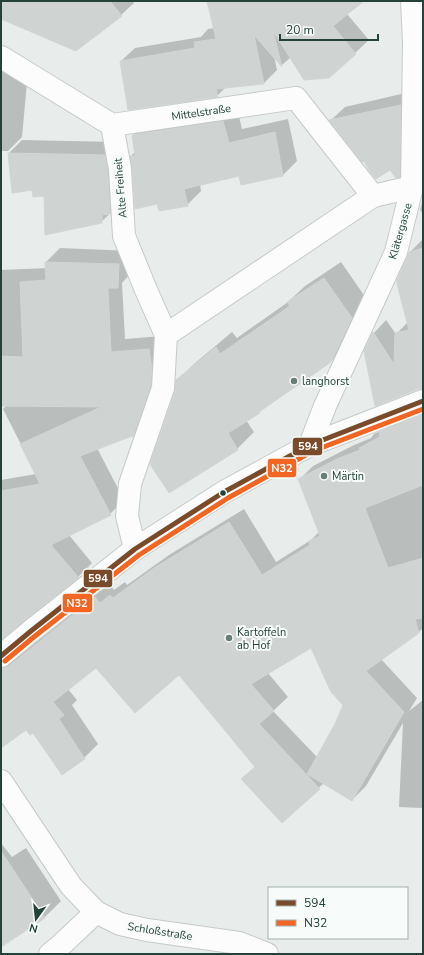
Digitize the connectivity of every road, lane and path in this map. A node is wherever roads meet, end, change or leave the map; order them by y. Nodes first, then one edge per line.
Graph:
1 (412, 1) edge
2 (1, 58) edge
3 (112, 125) junction
4 (417, 184) edge
5 (373, 196) junction
6 (166, 335) junction
7 (423, 400) edge
8 (310, 445) junction
9 (134, 549) junction
10 (1, 656) edge
11 (1, 781) edge
12 (96, 912) junction
13 (50, 954) edge
14 (267, 954) edge

1 - 4 street, Klätergasse
2 - 3 street
3 - 5 street, Mittelstraße
3 - 6 street, Alte Freiheit
4 - 5 street
4 - 8 street, Klätergasse
5 - 6 street
6 - 9 street, Alte Freiheit
7 - 8 street
8 - 9 street
9 - 10 street
11 - 12 street, Schloßstraße
12 - 13 street
12 - 14 street, Schloßstraße

